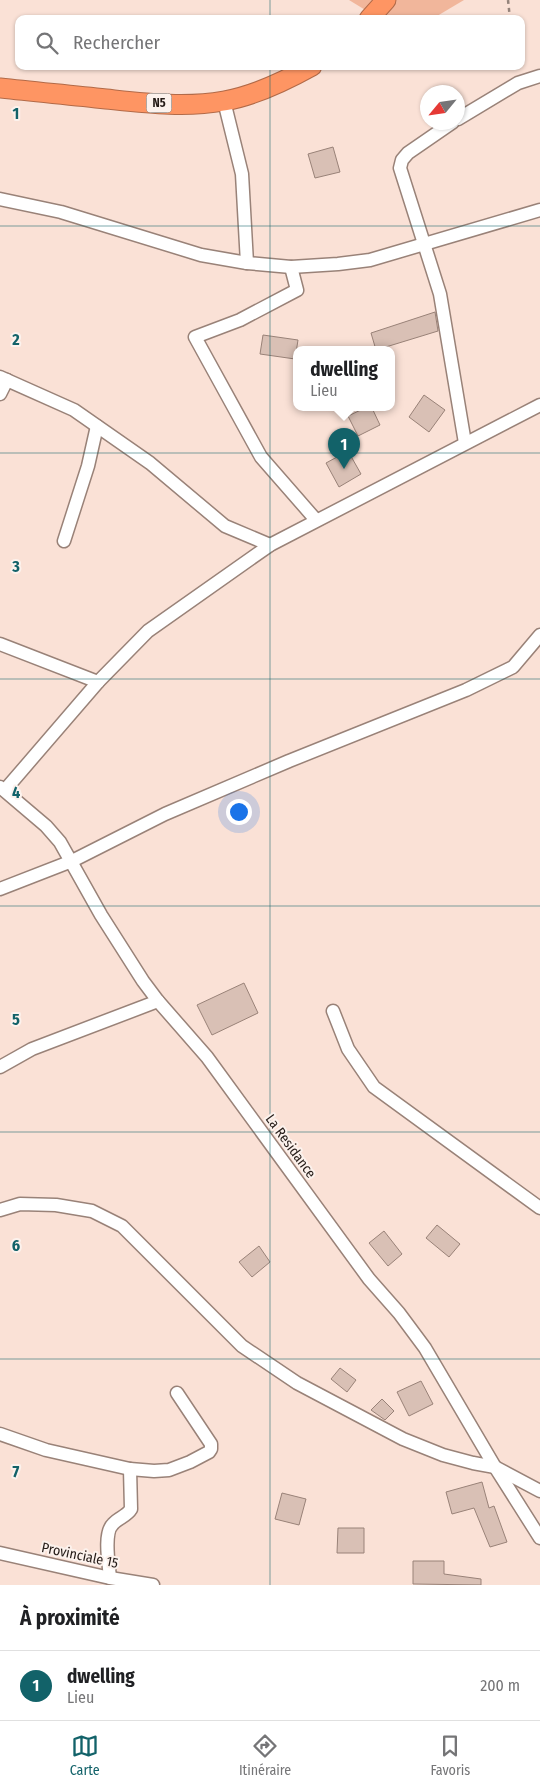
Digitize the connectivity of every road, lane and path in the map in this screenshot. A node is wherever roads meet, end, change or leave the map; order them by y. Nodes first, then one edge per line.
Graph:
1 (386, 0) edge
2 (508, 0) edge
3 (373, 15) edge
4 (510, 15) edge
5 (304, 70) edge
6 (540, 76) edge
7 (0, 88) edge
8 (224, 101) junction
9 (465, 115) edge
10 (441, 130) edge
11 (0, 199) edge
12 (540, 210) edge
13 (425, 243) junction
14 (247, 263) junction
15 (291, 267) junction
16 (4, 379) edge
17 (0, 394) edge
18 (540, 405) edge
19 (97, 426) junction
20 (465, 443) junction
21 (316, 520) junction
22 (64, 541) dead end
23 (270, 545) junction
24 (540, 635) edge
25 (0, 644) edge
26 (98, 682) junction
27 (3, 789) edge
28 (72, 861) junction
29 (0, 889) edge
30 (158, 1001) junction
31 (333, 1011) dead end
32 (0, 1068) edge
33 (540, 1208) edge
34 (0, 1210) edge
35 (177, 1394) dead end
36 (0, 1434) edge
37 (495, 1467) junction
38 (130, 1469) junction
39 (540, 1491) edge
40 (540, 1538) edge
41 (0, 1553) edge
42 (110, 1578) junction
43 (153, 1585) edge

1 - 3 highway
2 - 4 path
5 - 8 highway, N5
6 - 9 street
7 - 8 highway, N5
8 - 14 street
10 - 13 street
11 - 14 street
12 - 13 street
13 - 15 street
13 - 20 street
14 - 15 street
15 - 21 street
16 - 17 street
16 - 19 street
18 - 20 street
19 - 22 street
19 - 23 street
20 - 21 street
21 - 23 street
23 - 26 street
24 - 28 street
25 - 26 street
26 - 27 street
27 - 28 street, La Residance
28 - 29 street
28 - 30 street, La Residance
30 - 32 street
30 - 37 street, La Residance
31 - 33 street
34 - 37 street
35 - 38 street
36 - 38 street
37 - 39 street
37 - 40 street, La Residance
38 - 42 street
41 - 42 street, Provinciale 15
42 - 43 street, Provinciale 15

